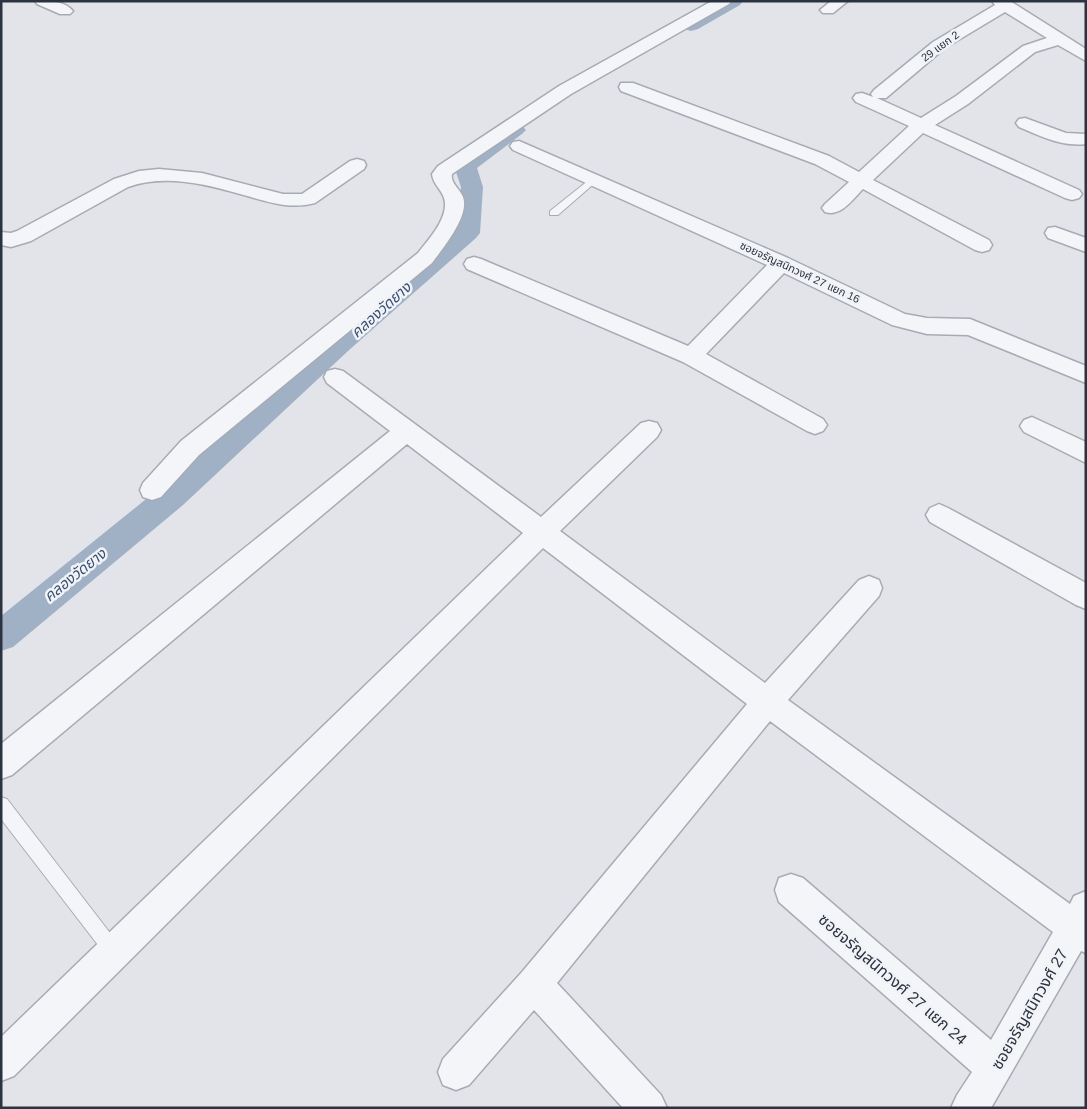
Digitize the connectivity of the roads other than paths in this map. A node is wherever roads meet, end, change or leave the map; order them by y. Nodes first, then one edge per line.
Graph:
1 (42, 1) edge
2 (724, 1) edge
3 (1002, 3) edge
4 (65, 11) dead end
5 (1086, 34) edge
6 (1062, 42) junction
7 (1086, 56) edge
8 (627, 87) dead end
9 (880, 94) dead end
10 (862, 98) dead end
11 (1025, 123) dead end
12 (922, 126) junction
13 (1086, 138) edge
14 (519, 146) dead end
15 (357, 165) dead end
16 (594, 180) junction
17 (861, 180) junction
18 (1072, 194) dead end
19 (832, 208) dead end
20 (554, 213) dead end
21 (1055, 233) dead end
22 (1, 238) edge
23 (982, 245) dead end
24 (1086, 245) edge
25 (781, 262) junction
26 (474, 264) dead end
27 (691, 356) junction
28 (1086, 375) edge
29 (335, 376) dead end
30 (815, 425) dead end
31 (1032, 426) dead end
32 (408, 430) junction
33 (649, 430) dead end
34 (1086, 453) edge
35 (152, 490) dead end
36 (939, 515) dead end
37 (543, 531) junction
38 (869, 588) dead end
39 (1086, 597) edge
40 (767, 702) junction
41 (1, 764) edge
42 (1, 805) edge
43 (791, 890) dead end
44 (1083, 924) edge
45 (114, 953) junction
46 (534, 984) junction
47 (1, 1063) edge
48 (995, 1068) junction
49 (456, 1072) dead end
50 (648, 1108) edge
51 (970, 1108) edge

1 - 4 street
2 - 35 street
3 - 6 street
3 - 9 street, 29 แยก 2
5 - 6 street
6 - 7 street
6 - 12 street
8 - 17 street
10 - 12 street
11 - 13 street
12 - 17 street
12 - 18 street
14 - 16 street, ซอยจรัญสนิทวงศ์ 27 แยก 16
15 - 22 street
16 - 20 lane
16 - 25 street, ซอยจรัญสนิทวงศ์ 27 แยก 16
17 - 19 street
17 - 23 street
21 - 24 street
25 - 27 street
25 - 28 street, ซอยจรัญสนิทวงศ์ 27 แยก 16
26 - 27 street
27 - 30 street
29 - 32 street
31 - 34 street
32 - 37 street
32 - 41 street
33 - 37 street
36 - 39 street
37 - 40 street
37 - 45 street
38 - 40 street
40 - 44 street
40 - 46 street
42 - 45 lane
43 - 48 street, ซอยจรัญสนิทวงศ์ 27 แยก 24
44 - 48 street, ซอยจรัญสนิทวงศ์ 27
45 - 47 street
46 - 49 street
46 - 50 street
48 - 51 street, ซอยจรัญสนิทวงศ์ 27

